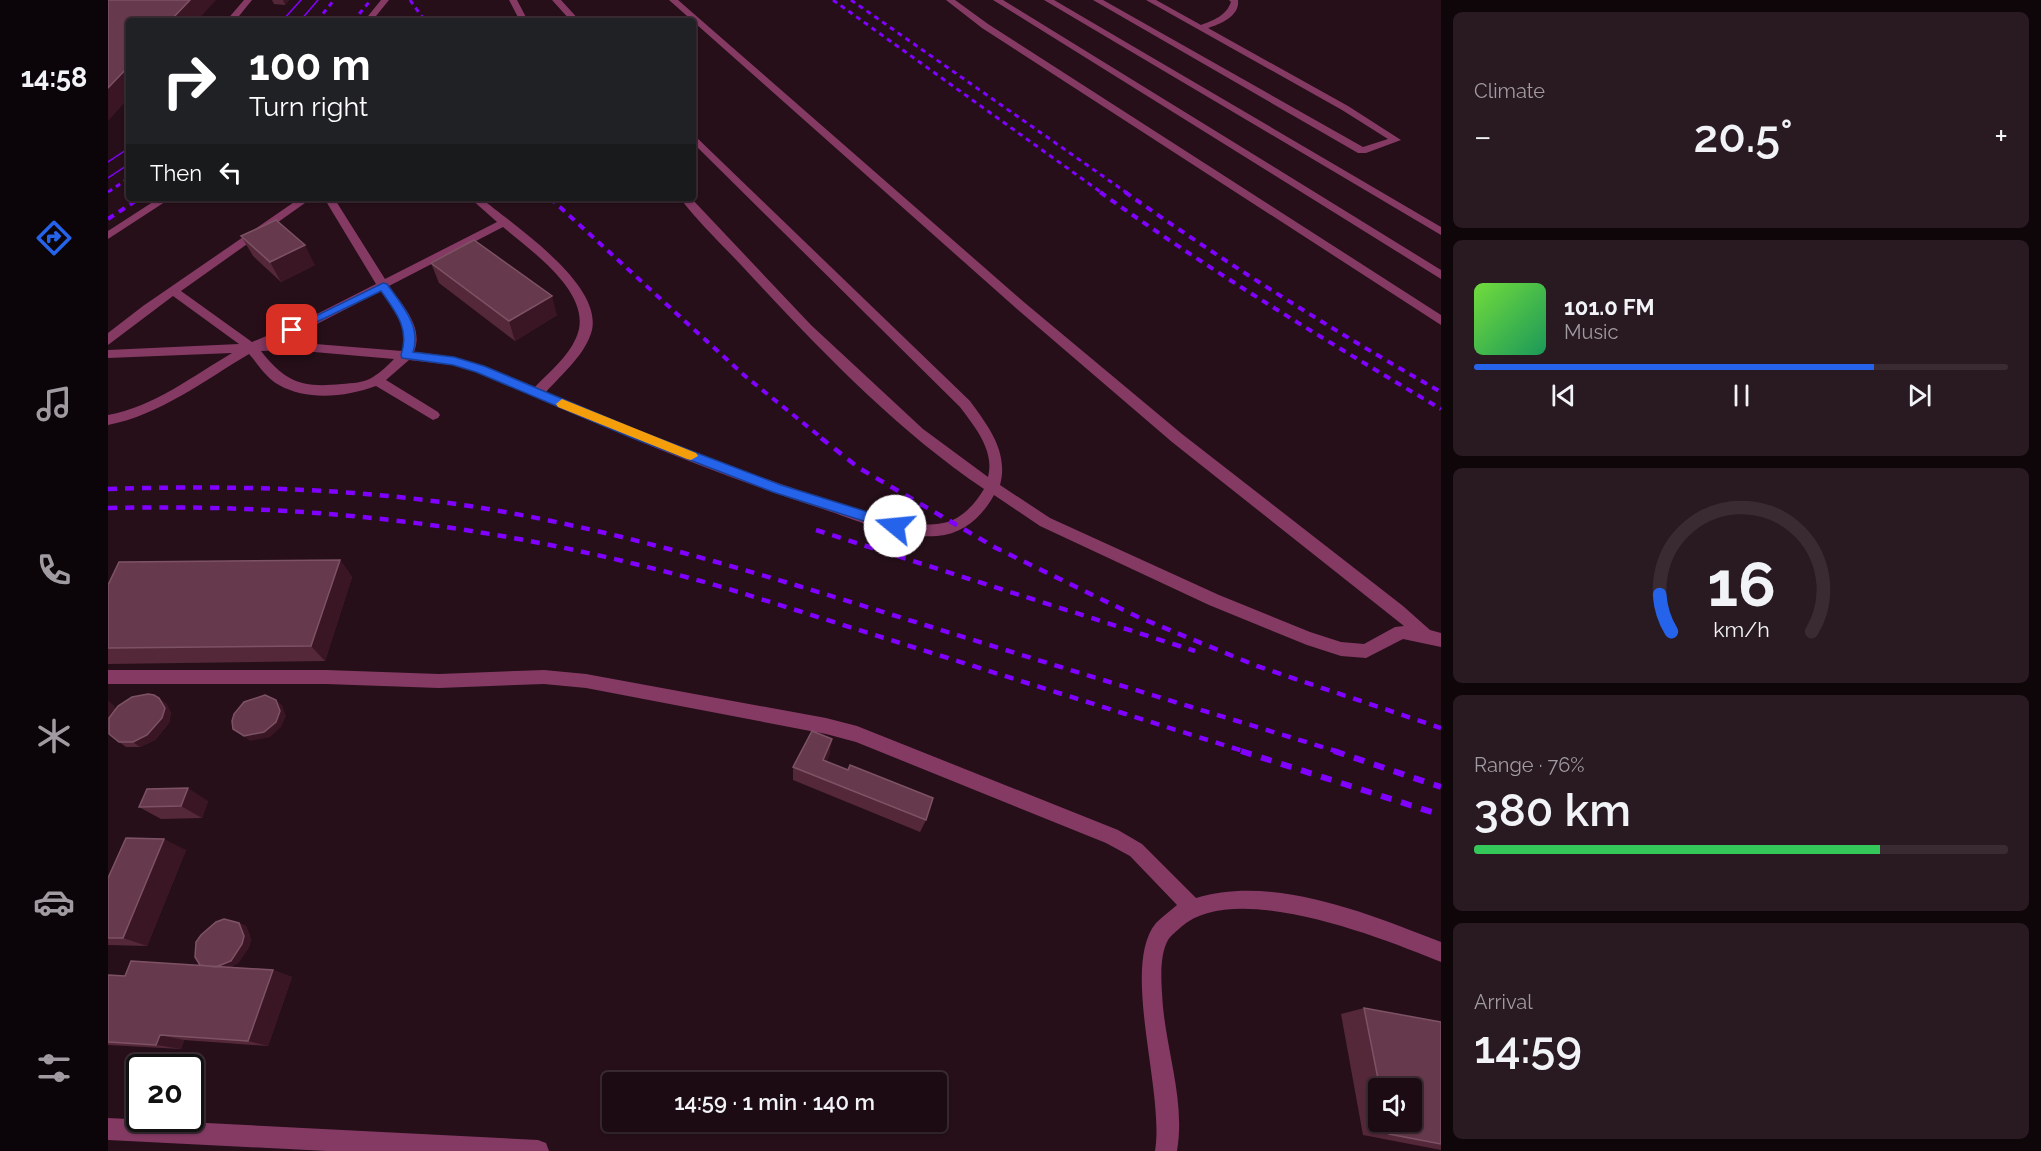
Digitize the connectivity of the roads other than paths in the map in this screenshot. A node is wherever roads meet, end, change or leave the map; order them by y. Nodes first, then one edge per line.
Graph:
1 (248, 0) edge
2 (385, 0) edge
3 (513, 0) edge
4 (556, 0) edge
5 (673, 0) edge
6 (950, 0) edge
7 (997, 0) edge
8 (1048, 0) edge
9 (1097, 0) edge
10 (1150, 0) edge
11 (1233, 0) edge
12 (233, 18) edge
13 (370, 18) edge
14 (522, 18) edge
15 (573, 18) edge
16 (693, 18) edge
17 (696, 20) edge
18 (1201, 28) junction
19 (696, 140) edge
20 (161, 201) edge
21 (303, 201) edge
22 (331, 201) edge
23 (478, 201) edge
24 (688, 201) edge
25 (503, 223) junction
26 (1441, 232) edge
27 (108, 236) edge
28 (1441, 275) edge
29 (383, 286) junction
30 (174, 291) junction
31 (1441, 321) edge
32 (108, 341) edge
33 (251, 347) junction
34 (108, 354) edge
35 (406, 355) junction
36 (377, 381) junction
37 (537, 393) junction
38 (433, 415) dead end
39 (108, 420) edge
40 (991, 488) junction
41 (1425, 635) junction
42 (1441, 640) edge
43 (108, 677) edge
44 (1192, 907) junction
45 (1441, 952) edge
46 (108, 1129) edge
47 (538, 1151) edge
48 (1166, 1151) edge

1 - 12 lane
2 - 13 lane
3 - 14 lane
4 - 15 lane
5 - 16 lane
6 - 31 lane
7 - 28 lane
8 - 26 lane
9 - 18 lane
10 - 18 lane
11 - 18 lane
17 - 41 lane
19 - 40 lane
20 - 27 lane
21 - 30 lane
22 - 29 lane
23 - 25 lane
24 - 40 lane
25 - 29 lane
25 - 37 lane
29 - 33 lane
29 - 35 lane
30 - 32 lane
30 - 33 lane
33 - 34 lane
33 - 35 lane
33 - 36 lane
33 - 39 lane
35 - 36 lane
35 - 37 lane
36 - 38 lane
37 - 40 lane
40 - 41 lane
41 - 42 lane
43 - 44 lane
44 - 45 lane
44 - 48 lane
46 - 47 lane

